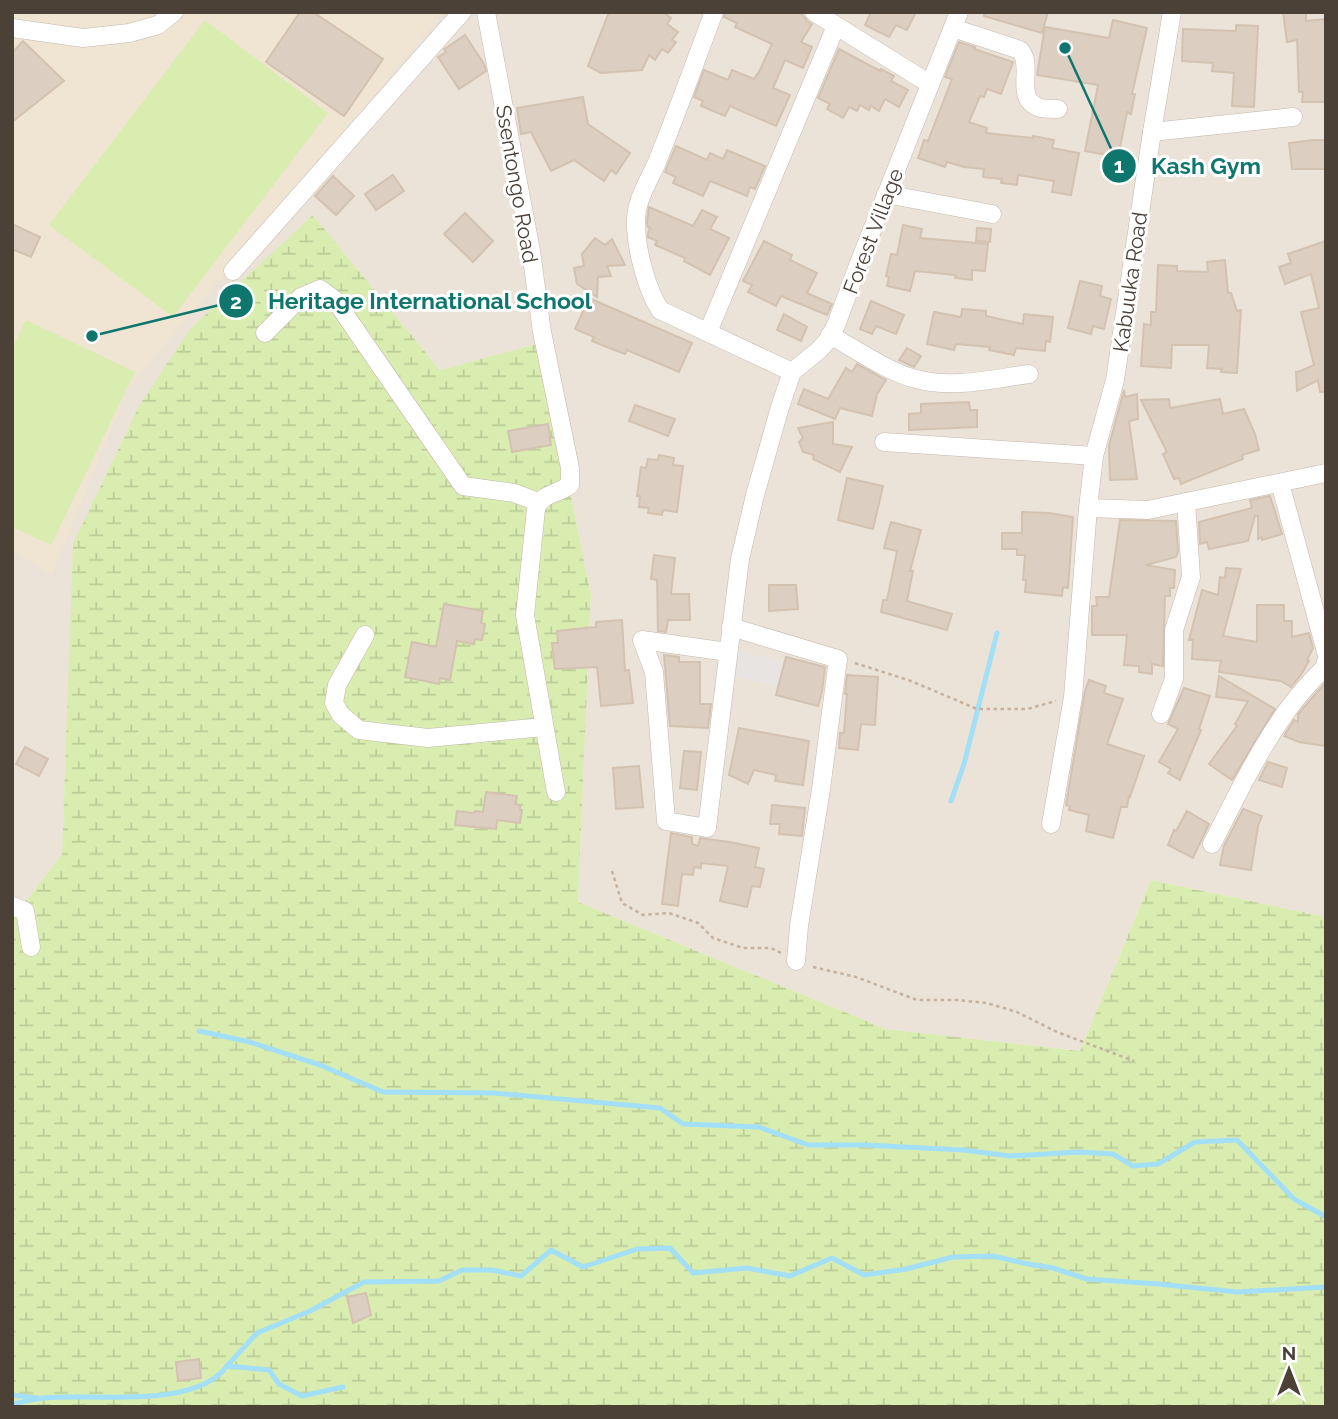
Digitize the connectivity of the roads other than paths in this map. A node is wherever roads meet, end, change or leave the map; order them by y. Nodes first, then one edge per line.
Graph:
1 (174, 12) edge
2 (462, 12) edge
3 (486, 12) edge
4 (714, 12) edge
5 (814, 12) edge
6 (1172, 12) edge
7 (956, 20) edge
8 (836, 26) junction
9 (12, 28) edge
10 (930, 84) junction
11 (1058, 109) dead end
12 (1293, 117) dead end
13 (1152, 132) junction
14 (886, 194) junction
15 (992, 214) dead end
16 (233, 271) dead end
17 (708, 332) junction
18 (265, 333) dead end
19 (830, 335) junction
20 (792, 372) junction
21 (1029, 374) dead end
22 (884, 442) dead end
23 (1094, 456) junction
24 (1326, 473) edge
25 (1280, 483) junction
26 (538, 502) junction
27 (1186, 502) junction
28 (1088, 508) junction
29 (731, 627) junction
30 (365, 635) dead end
31 (729, 652) junction
32 (1326, 652) edge
33 (1326, 661) edge
34 (1161, 714) dead end
35 (544, 727) junction
36 (556, 792) dead end
37 (1051, 824) dead end
38 (1212, 844) dead end
39 (12, 906) edge
40 (31, 947) dead end
41 (796, 961) road end

1 - 9 street
2 - 16 street
3 - 26 street, Ssentongo Road
4 - 17 street
5 - 8 street
6 - 13 street, Kabuuka Road
7 - 10 street, Forest Village
7 - 11 street
8 - 10 street
8 - 17 street
10 - 14 street, Forest Village
12 - 13 street
13 - 23 street, Kabuuka Road
14 - 15 street
14 - 19 street, Forest Village
17 - 20 street
18 - 26 street
19 - 20 street, Forest Village
19 - 21 street
20 - 29 street
22 - 23 street
23 - 28 street, Kabuuka Road
24 - 25 street
25 - 27 street
25 - 32 street
26 - 35 street
27 - 28 street
27 - 34 street
28 - 37 street, Kabuuka Road
29 - 31 street
29 - 41 street
30 - 35 street
31 - 31 street
33 - 38 street
35 - 36 street
39 - 40 street

